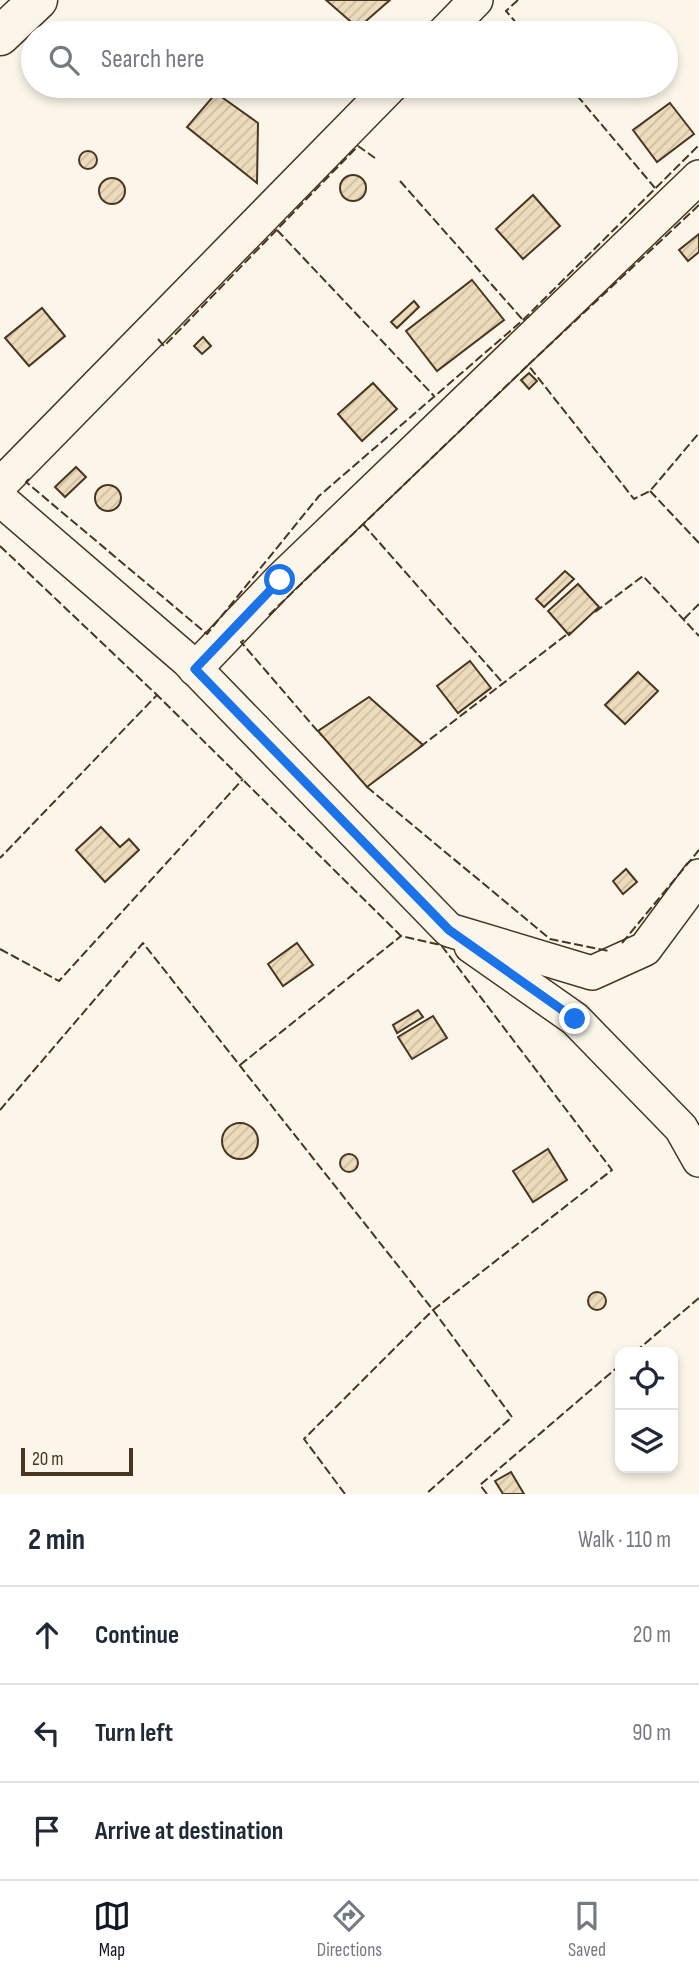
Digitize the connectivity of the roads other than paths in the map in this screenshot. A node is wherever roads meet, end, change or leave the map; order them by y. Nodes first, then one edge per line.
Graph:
1 (38, 0) edge
2 (476, 0) edge
3 (456, 21) edge
4 (1, 32) edge
5 (379, 98) edge
6 (699, 177) edge
7 (0, 485) edge
8 (0, 499) edge
9 (195, 669) junction
10 (699, 876) edge
11 (449, 930) junction
12 (699, 1160) edge

1 - 4 main road
2 - 3 street
5 - 7 street
6 - 9 street
8 - 9 street
9 - 11 street
10 - 11 street
11 - 12 street

